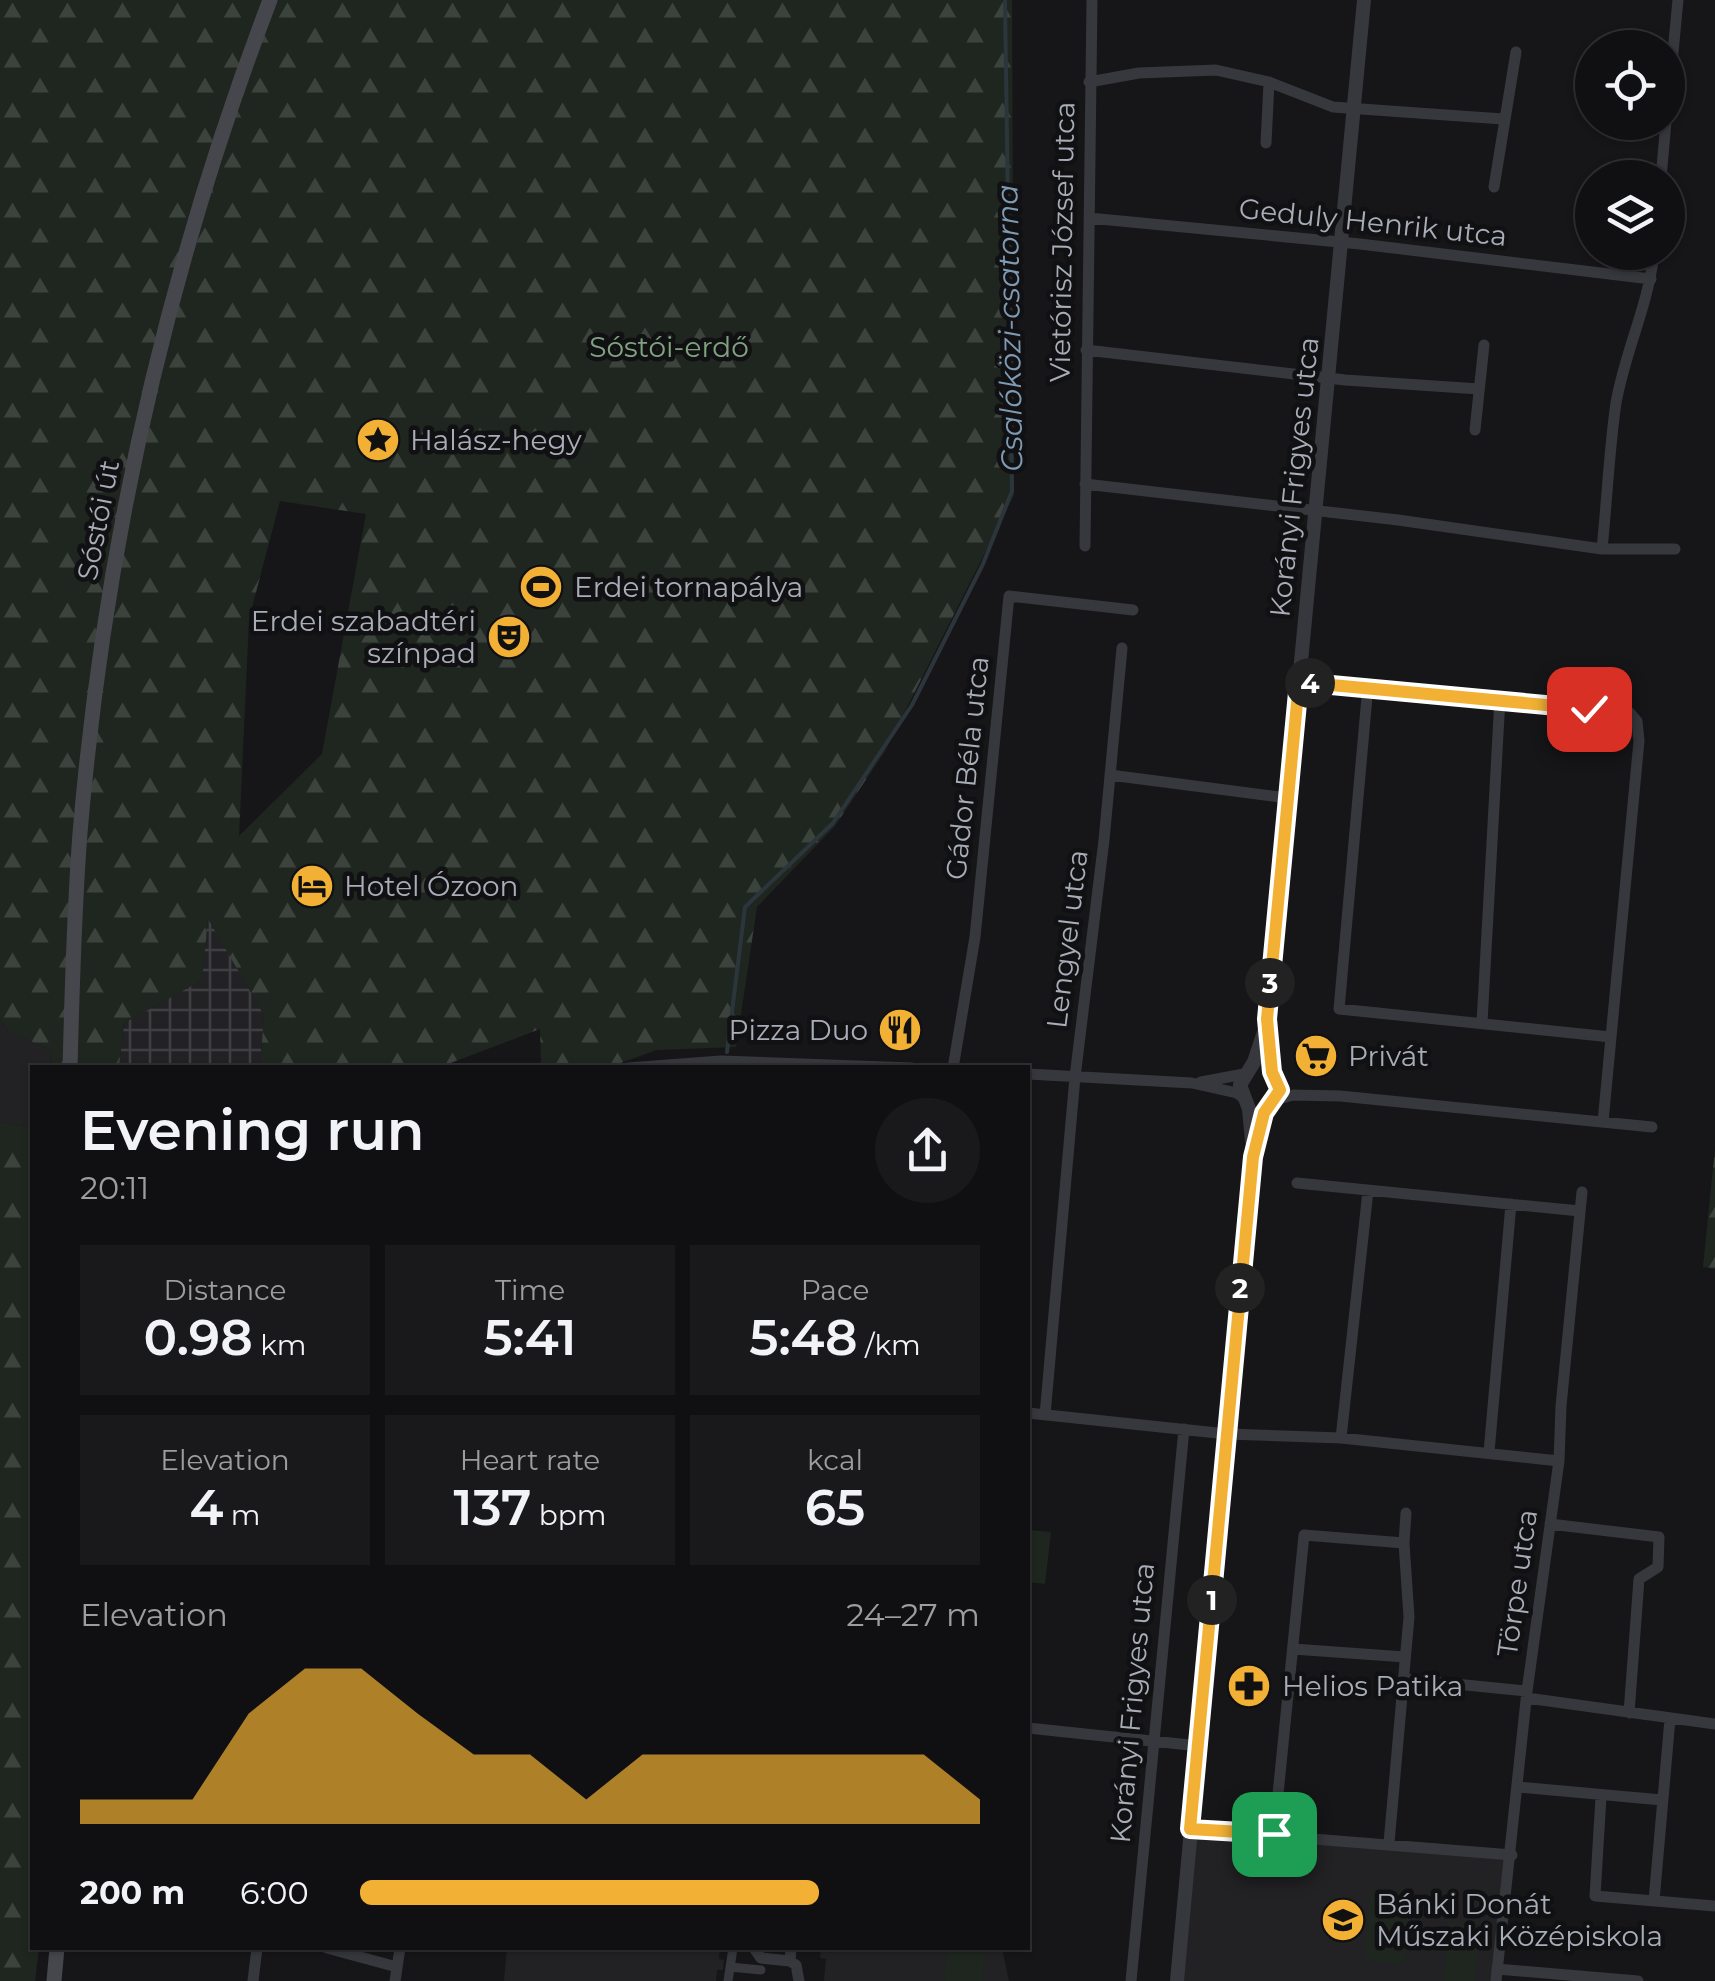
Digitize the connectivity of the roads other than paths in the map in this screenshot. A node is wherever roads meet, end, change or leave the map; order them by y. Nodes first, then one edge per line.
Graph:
1 (270, 0) edge
2 (1092, 0) edge
3 (1364, 0) edge
4 (1678, 0) edge
5 (1675, 30) edge
6 (1516, 52) dead end
7 (1089, 82) junction
8 (1268, 82) junction
9 (1355, 108) junction
10 (1503, 119) junction
11 (1266, 143) dead end
12 (1494, 187) dead end
13 (1089, 218) junction
14 (1342, 242) junction
15 (1652, 270) edge
16 (1651, 278) junction
17 (1484, 345) dead end
18 (1086, 350) junction
19 (1328, 378) junction
20 (1479, 390) junction
21 (1475, 430) dead end
22 (1085, 484) junction
23 (1315, 511) junction
24 (1085, 546) dead end
25 (1675, 549) dead end
26 (1602, 550) junction
27 (1133, 610) dead end
28 (1122, 648) dead end
29 (1299, 682) junction
30 (1368, 686) junction
31 (1500, 698) junction
32 (1110, 775) junction
33 (1288, 798) junction
34 (1267, 1019) junction
35 (1482, 1023) junction
36 (1610, 1037) junction
37 (70, 1065) edge
38 (954, 1065) edge
39 (1247, 1072) junction
40 (1030, 1074) edge
41 (1075, 1077) junction
42 (1276, 1077) junction
43 (1192, 1083) junction
44 (1312, 1096) junction
45 (1244, 1100) junction
46 (1272, 1102) junction
47 (1604, 1122) junction
48 (1652, 1127) dead end
49 (1253, 1157) junction
50 (1297, 1183) dead end
51 (1368, 1191) junction
52 (1582, 1192) dead end
53 (1511, 1204) junction
54 (1580, 1211) junction
55 (1030, 1413) edge
56 (1045, 1414) junction
57 (1184, 1428) junction
58 (1227, 1434) junction
59 (1341, 1438) junction
60 (1489, 1452) junction
61 (1559, 1461) junction
62 (1406, 1513) dead end
63 (1550, 1524) junction
64 (1404, 1542) junction
65 (1293, 1649) junction
66 (1405, 1657) junction
67 (1405, 1679) junction
68 (1527, 1694) junction
69 (1629, 1713) junction
70 (1670, 1719) junction
71 (1715, 1724) edge
72 (1030, 1728) edge
73 (1155, 1742) junction
74 (1199, 1746) junction
75 (1518, 1787) junction
76 (1601, 1796) junction
77 (1662, 1800) junction
78 (1190, 1829) junction
79 (1274, 1834) junction
80 (1389, 1843) junction
81 (1512, 1855) junction
82 (1654, 1901) junction
83 (1715, 1906) edge
84 (57, 1950) edge
85 (257, 1950) edge
86 (333, 1950) edge
87 (400, 1950) edge
88 (732, 1950) edge
89 (791, 1950) edge
90 (790, 1962) junction
91 (397, 1967) junction
92 (730, 1967) junction
93 (763, 1970) edge
94 (1496, 1975) edge
95 (54, 1981) edge
96 (253, 1981) edge
97 (395, 1981) edge
98 (728, 1981) edge
99 (799, 1981) edge
100 (1131, 1981) edge
101 (1177, 1981) edge
102 (1638, 1981) edge

1 - 37 main road, Sóstói út
2 - 7 street, Vietórisz József utca
3 - 9 street, Korányi Frigyes utca
4 - 5 street
6 - 10 street
7 - 8 street
7 - 13 street, Vietórisz József utca
8 - 9 street
8 - 11 street
9 - 10 street
9 - 14 street, Korányi Frigyes utca
10 - 12 street
13 - 14 street, Geduly Henrik utca
13 - 18 street, Vietórisz József utca
14 - 16 street, Geduly Henrik utca
14 - 19 street, Korányi Frigyes utca
15 - 16 street
16 - 26 street
17 - 20 street
18 - 19 street
18 - 22 street, Vietórisz József utca
19 - 20 street
19 - 23 street, Korányi Frigyes utca
20 - 21 street
22 - 23 street
22 - 24 street, Vietórisz József utca
23 - 26 street
23 - 29 street, Korányi Frigyes utca
25 - 26 street
27 - 38 street, Gádor Béla utca
28 - 32 street, Lengyel utca
29 - 30 street
29 - 33 street, Korányi Frigyes utca
30 - 31 street
30 - 35 street
31 - 35 street
31 - 36 street
32 - 33 street
32 - 41 street, Lengyel utca
33 - 34 street, Korányi Frigyes utca
34 - 39 street, Korányi Frigyes utca
34 - 42 street, Korányi Frigyes utca
35 - 36 street
36 - 47 street
39 - 42 street
39 - 43 street
39 - 45 street, Korányi Frigyes utca
40 - 41 street
41 - 43 street
41 - 56 street, Lengyel utca
42 - 44 street
42 - 46 street, Korányi Frigyes utca
43 - 45 street
44 - 46 street
44 - 47 street
45 - 46 street
45 - 49 street, Korányi Frigyes utca
46 - 49 street, Korányi Frigyes utca
47 - 48 street
49 - 58 street, Korányi Frigyes utca
50 - 51 street
51 - 53 street
51 - 59 street
52 - 54 street, Törpe utca
53 - 54 street
53 - 60 street
54 - 61 street, Törpe utca
55 - 56 street
56 - 57 street
57 - 58 street
57 - 73 street, Korányi Frigyes utca
58 - 59 street
58 - 74 street, Korányi Frigyes utca
59 - 60 street
60 - 61 street
61 - 63 street, Törpe utca
62 - 64 street
63 - 68 street, Törpe utca
63 - 69 street
64 - 65 street
64 - 66 street
65 - 66 street
65 - 79 street
66 - 67 street
67 - 68 street
67 - 80 street
68 - 69 street
68 - 75 street, Törpe utca
69 - 70 street
70 - 71 street
70 - 77 street
72 - 73 street
73 - 74 street
73 - 100 street, Korányi Frigyes utca
74 - 78 street, Korányi Frigyes utca
75 - 76 street
75 - 81 street, Törpe utca
76 - 77 street
76 - 82 street
77 - 82 street
78 - 79 street
78 - 101 street, Korányi Frigyes utca
79 - 80 street
80 - 81 street
81 - 94 street, Törpe utca
82 - 83 street
84 - 95 main road
85 - 96 street
86 - 91 street
87 - 91 street
88 - 92 street
89 - 90 street
90 - 93 street
90 - 99 street
91 - 97 street
92 - 93 street
92 - 98 street
94 - 102 street

